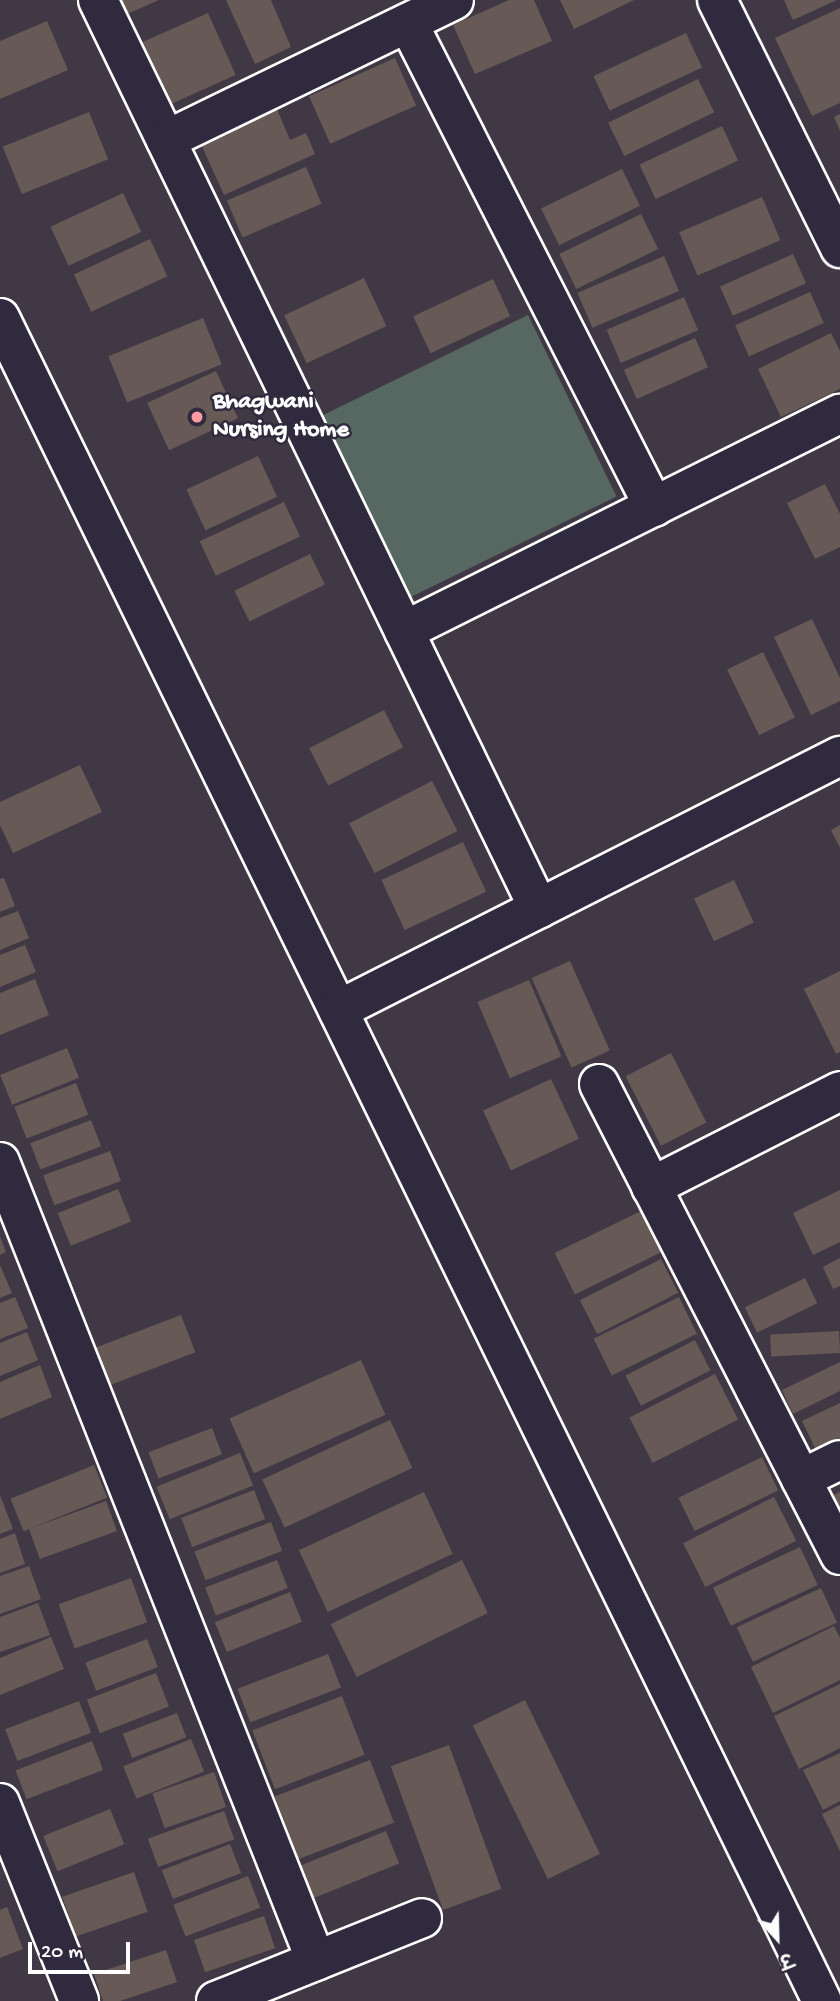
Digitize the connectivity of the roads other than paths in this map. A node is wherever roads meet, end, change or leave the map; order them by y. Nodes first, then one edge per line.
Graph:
1 (98, 0) edge
2 (454, 0) edge
3 (718, 0) edge
4 (408, 23) junction
5 (166, 140) junction
6 (840, 248) edge
7 (0, 318) edge
8 (840, 414) edge
9 (654, 507) junction
10 (404, 631) junction
11 (840, 755) edge
12 (538, 909) junction
13 (338, 1010) junction
14 (599, 1084) dead end
15 (840, 1091) edge
16 (0, 1162) edge
17 (652, 1187) junction
18 (840, 1460) edge
19 (801, 1479) junction
20 (840, 1555) edge
21 (0, 1803) edge
22 (422, 1918) dead end
23 (316, 1961) junction
24 (79, 2001) edge
25 (215, 2001) edge
26 (822, 2001) edge

1 - 5 street
2 - 4 street
3 - 6 street
4 - 5 street
4 - 9 street
5 - 10 street
7 - 13 street
8 - 9 street
9 - 10 street
10 - 12 street
11 - 12 street
12 - 13 street
13 - 26 street
14 - 17 street
15 - 17 street
16 - 23 street
17 - 19 street
18 - 19 street
19 - 20 street
21 - 24 street
22 - 23 street
23 - 25 street

